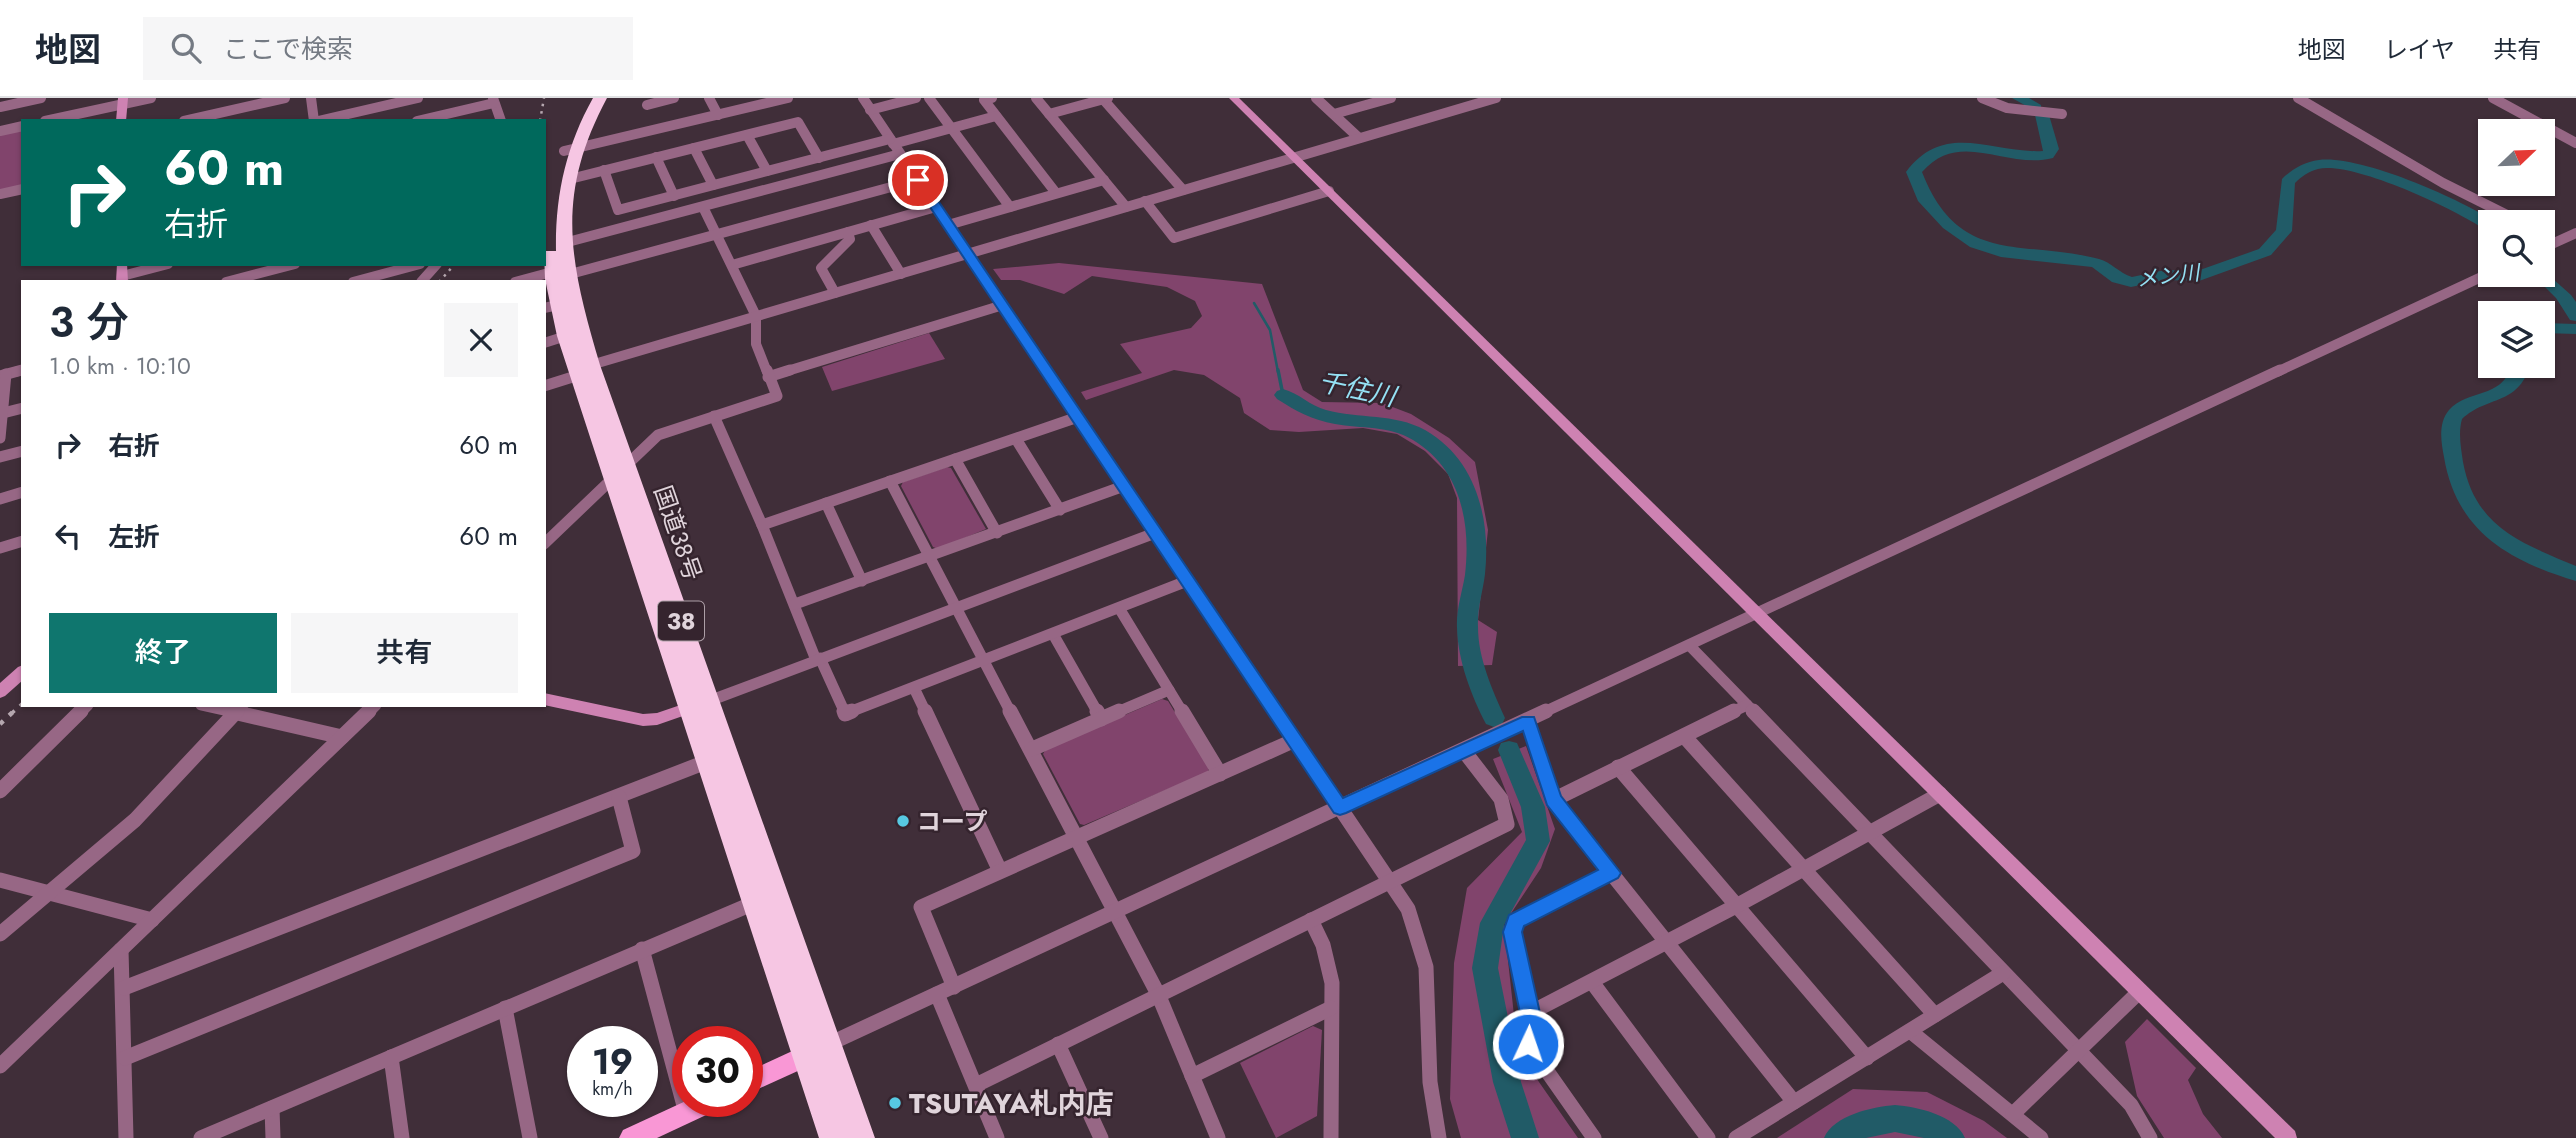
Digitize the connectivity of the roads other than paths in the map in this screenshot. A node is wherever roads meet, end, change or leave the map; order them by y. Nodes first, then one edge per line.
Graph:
1 (41, 98) edge
2 (151, 98) edge
3 (285, 98) edge
4 (310, 98) edge
5 (418, 98) edge
6 (590, 98) edge
7 (600, 98) edge
8 (674, 98) edge
9 (709, 98) edge
10 (788, 98) edge
11 (863, 98) edge
12 (916, 98) edge
13 (929, 98) edge
14 (992, 98) edge
15 (1036, 98) edge
16 (1234, 98) edge
17 (1316, 98) edge
18 (1391, 98) edge
19 (1982, 98) edge
20 (2298, 98) edge
21 (2493, 98) edge
22 (1104, 99) edge
23 (1489, 99) edge
24 (494, 100) edge
25 (1373, 100) edge
26 (123, 101) edge
27 (647, 104) dead end
28 (0, 107) edge
29 (870, 110) junction
30 (1049, 114) junction
31 (1334, 114) junction
32 (2062, 114) dead end
33 (718, 115) junction
34 (996, 116) junction
35 (54, 119) edge
36 (121, 119) edge
37 (193, 119) edge
38 (315, 119) edge
39 (325, 119) edge
40 (424, 119) edge
41 (500, 119) edge
42 (21, 126) edge
43 (952, 128) junction
44 (0, 131) edge
45 (747, 135) junction
46 (1359, 138) junction
47 (2576, 143) edge
48 (895, 146) junction
49 (694, 148) junction
50 (571, 151) junction
51 (656, 157) junction
52 (819, 158) junction
53 (1295, 158) junction
54 (604, 170) junction
55 (767, 171) junction
56 (570, 178) junction
57 (918, 180) junction
58 (1104, 180) junction
59 (713, 185) junction
60 (21, 189) edge
61 (1183, 190) junction
62 (1329, 191) junction
63 (0, 194) edge
64 (1056, 194) junction
65 (674, 195) junction
66 (1145, 201) junction
67 (703, 206) junction
68 (936, 207) junction
69 (1010, 207) junction
70 (1126, 207) junction
71 (2497, 210) edge
72 (871, 225) junction
73 (948, 225) junction
74 (848, 232) junction
75 (2576, 233) edge
76 (717, 235) junction
77 (2555, 241) edge
78 (564, 243) junction
79 (968, 254) junction
80 (732, 265) junction
81 (160, 266) edge
82 (287, 266) edge
83 (404, 266) edge
84 (435, 266) edge
85 (380, 269) edge
86 (122, 274) edge
87 (253, 274) edge
88 (901, 274) junction
89 (557, 276) junction
90 (2478, 279) edge
91 (233, 280) edge
92 (357, 280) edge
93 (423, 280) edge
94 (529, 280) edge
95 (835, 293) junction
96 (1003, 305) junction
97 (551, 307) edge
98 (757, 316) junction
99 (566, 336) junction
100 (546, 342) edge
101 (21, 370) edge
102 (585, 370) junction
103 (3, 375) edge
104 (768, 377) junction
105 (546, 385) edge
106 (21, 408) edge
107 (2, 413) junction
108 (714, 416) junction
109 (1078, 417) junction
110 (0, 438) edge
111 (1016, 439) junction
112 (21, 452) edge
113 (0, 457) edge
114 (955, 459) junction
115 (619, 470) junction
116 (890, 481) junction
117 (1124, 486) junction
118 (21, 493) edge
119 (0, 499) edge
120 (826, 503) junction
121 (1060, 510) junction
122 (762, 525) junction
123 (997, 533) junction
124 (1155, 533) junction
125 (21, 542) edge
126 (546, 542) edge
127 (0, 548) edge
128 (930, 557) junction
129 (862, 581) junction
130 (1187, 581) junction
131 (795, 604) junction
132 (957, 608) junction
133 (1119, 608) junction
134 (1758, 614) junction
135 (1052, 634) junction
136 (1690, 646) junction
137 (818, 659) junction
138 (985, 660) junction
139 (21, 673) edge
140 (914, 688) junction
141 (1169, 690) junction
142 (0, 692) edge
143 (546, 699) edge
144 (699, 704) junction
145 (1747, 705) junction
146 (86, 707) edge
147 (220, 707) edge
148 (374, 707) edge
149 (239, 709) edge
150 (1101, 719) junction
151 (1528, 721) junction
152 (1684, 736) junction
153 (342, 737) junction
154 (1295, 740) junction
155 (1032, 749) junction
156 (1464, 751) junction
157 (718, 758) junction
158 (1618, 768) junction
159 (1220, 774) junction
160 (0, 791) edge
161 (1940, 794) junction
162 (619, 797) junction
163 (1553, 800) junction
164 (1340, 808) junction
165 (1869, 832) junction
166 (1077, 836) junction
167 (1803, 868) junction
168 (1000, 871) junction
169 (1611, 873) junction
170 (0, 880) edge
171 (1392, 881) junction
172 (46, 892) junction
173 (754, 902) junction
174 (1737, 906) junction
175 (1117, 912) junction
176 (152, 920) junction
177 (1311, 920) junction
178 (0, 934) edge
179 (1667, 943) junction
180 (642, 949) junction
181 (121, 950) junction
182 (2003, 973) junction
183 (1591, 982) junction
184 (954, 986) junction
185 (124, 988) junction
186 (2139, 992) junction
187 (937, 993) junction
188 (1158, 994) junction
189 (505, 1008) junction
190 (1331, 1008) junction
191 (1530, 1013) junction
192 (1935, 1015) junction
193 (1910, 1031) junction
194 (829, 1044) junction
195 (1058, 1044) junction
196 (2078, 1050) junction
197 (805, 1056) junction
198 (391, 1057) junction
199 (125, 1058) junction
200 (1867, 1058) junction
201 (672, 1061) edge
202 (0, 1066) edge
203 (763, 1076) edge
204 (1192, 1076) junction
205 (975, 1085) junction
206 (1794, 1102) junction
207 (272, 1108) junction
208 (2012, 1114) junction
209 (677, 1117) edge
210 (126, 1138) edge
211 (201, 1138) edge
212 (273, 1138) edge
213 (402, 1138) edge
214 (530, 1138) edge
215 (631, 1138) edge
216 (833, 1138) edge
217 (861, 1138) edge
218 (997, 1138) edge
219 (1101, 1138) edge
220 (1218, 1138) edge
221 (1331, 1138) edge
222 (1438, 1138) edge
223 (1594, 1138) edge
224 (1708, 1138) edge
225 (1736, 1138) edge
226 (2041, 1138) edge
227 (2150, 1138) edge
228 (2288, 1138) edge

1 - 28 street
2 - 26 street
3 - 37 street
4 - 38 street
5 - 39 street
6 - 50 highway, 国道38号 / 38
7 - 50 highway, 国道38号 / 38
8 - 27 street
9 - 33 street
10 - 33 street
11 - 29 street
12 - 29 street
13 - 43 street
14 - 34 street
15 - 30 street
16 - 53 street
17 - 31 street
18 - 25 street
19 - 32 street
20 - 71 street
21 - 47 street
22 - 30 street
22 - 61 street
23 - 46 street
24 - 40 street
24 - 41 street
25 - 31 street
26 - 35 street
26 - 36 street
29 - 48 street
30 - 58 street
31 - 46 street
33 - 50 street
34 - 43 street
34 - 64 street
42 - 44 street
43 - 48 street
43 - 69 street
45 - 49 street
45 - 52 street
45 - 55 street
46 - 53 street
48 - 52 street
48 - 57 street
48 - 67 street
49 - 51 street
49 - 59 street
50 - 56 highway, 国道38号 / 38
50 - 89 highway, 国道38号 / 38
51 - 54 street
51 - 65 street
52 - 55 street
53 - 61 street
53 - 62 street
54 - 56 street
54 - 65 street
55 - 59 street
56 - 78 highway, 国道38号 / 38
57 - 68 street
57 - 76 street
58 - 64 street
58 - 70 street
59 - 65 street
60 - 63 street
61 - 66 street
62 - 66 street
62 - 134 street
64 - 69 street
66 - 70 street
67 - 76 street
67 - 78 street
68 - 72 street
68 - 73 street
69 - 73 street
70 - 79 street
72 - 74 street
72 - 88 street
73 - 79 street
74 - 80 street
74 - 95 street
75 - 77 street
76 - 80 street
76 - 89 street
78 - 89 highway, 国道38号 / 38
79 - 88 street
79 - 96 street
80 - 98 street
81 - 86 street
82 - 87 street
83 - 85 street
84 - 93 street
85 - 92 street
87 - 91 street
88 - 95 street
89 - 94 street
89 - 97 highway, 国道38号 / 38
89 - 102 highway, 国道38号 / 38
90 - 134 street
95 - 98 street
96 - 104 street
96 - 109 street
97 - 99 highway, 国道38号 / 38
98 - 102 street
98 - 104 street
99 - 100 street
99 - 102 highway, 国道38号 / 38
101 - 103 street
102 - 105 street
102 - 115 highway, 国道38号 / 38
103 - 107 street
104 - 108 street
106 - 107 street
107 - 110 street
108 - 115 street
108 - 122 street
109 - 111 street
109 - 117 street
111 - 114 street
111 - 121 street
112 - 113 street
114 - 116 street
114 - 123 street
115 - 126 street
115 - 144 highway, 国道38号 / 38
116 - 120 street
116 - 128 street
117 - 121 street
117 - 124 street
118 - 119 street
120 - 122 street
120 - 129 street
121 - 123 street
122 - 131 street
123 - 128 street
124 - 130 street
124 - 132 street
125 - 127 street
128 - 129 street
128 - 132 street
129 - 131 street
130 - 133 street
130 - 154 street
131 - 137 street
132 - 137 street
132 - 138 street
133 - 135 street
133 - 141 street
134 - 136 street
134 - 161 street
135 - 138 street
135 - 150 street
136 - 145 street
136 - 151 street
137 - 140 street
137 - 144 street
138 - 140 street
138 - 155 street
139 - 142 street
140 - 168 street
141 - 150 street
141 - 159 street
143 - 144 street
144 - 157 highway, 国道38号 / 38
145 - 152 street
145 - 165 street
146 - 160 street
147 - 149 street
148 - 153 street
149 - 153 street
149 - 172 street
150 - 155 street
151 - 156 street
151 - 163 street
152 - 158 street
152 - 167 street
153 - 176 street
154 - 159 street
154 - 164 street
155 - 166 street
156 - 164 street
156 - 171 street
157 - 162 street
157 - 173 highway, 国道38号 / 38
157 - 194 highway, 国道38号 / 38
158 - 163 street
158 - 174 street
159 - 166 street
161 - 165 street
161 - 186 street
162 - 185 street
162 - 199 street
163 - 169 street
164 - 171 street
164 - 175 street
165 - 167 street
165 - 182 street
166 - 168 street
166 - 175 street
167 - 174 street
167 - 192 street
168 - 184 street
169 - 179 street
169 - 191 street
170 - 172 street
171 - 177 street
171 - 222 street
172 - 176 street
172 - 178 street
173 - 180 street
173 - 197 highway, 国道38号 / 38
174 - 179 street
174 - 200 street
175 - 184 street
175 - 188 street
176 - 181 street
177 - 188 street
177 - 190 street
179 - 183 street
179 - 206 street
180 - 189 street
180 - 201 street
181 - 185 street
181 - 202 street
182 - 192 street
182 - 196 street
183 - 191 street
183 - 224 street
184 - 187 street
185 - 199 street
186 - 196 street
186 - 228 street
187 - 194 street
187 - 205 street
188 - 195 street
188 - 204 street
189 - 198 street
189 - 214 street
190 - 204 street
190 - 221 street
191 - 223 street
192 - 193 street
193 - 200 street
193 - 208 street
194 - 197 main road
194 - 217 highway, 国道38号 / 38
195 - 205 street
195 - 219 street
196 - 208 street
196 - 227 street
197 - 203 main road
197 - 216 highway, 国道38号 / 38
198 - 207 street
198 - 213 street
199 - 210 street
200 - 206 street
204 - 220 street
205 - 218 street
206 - 225 street
207 - 211 street
207 - 212 street
208 - 226 street
209 - 215 main road

